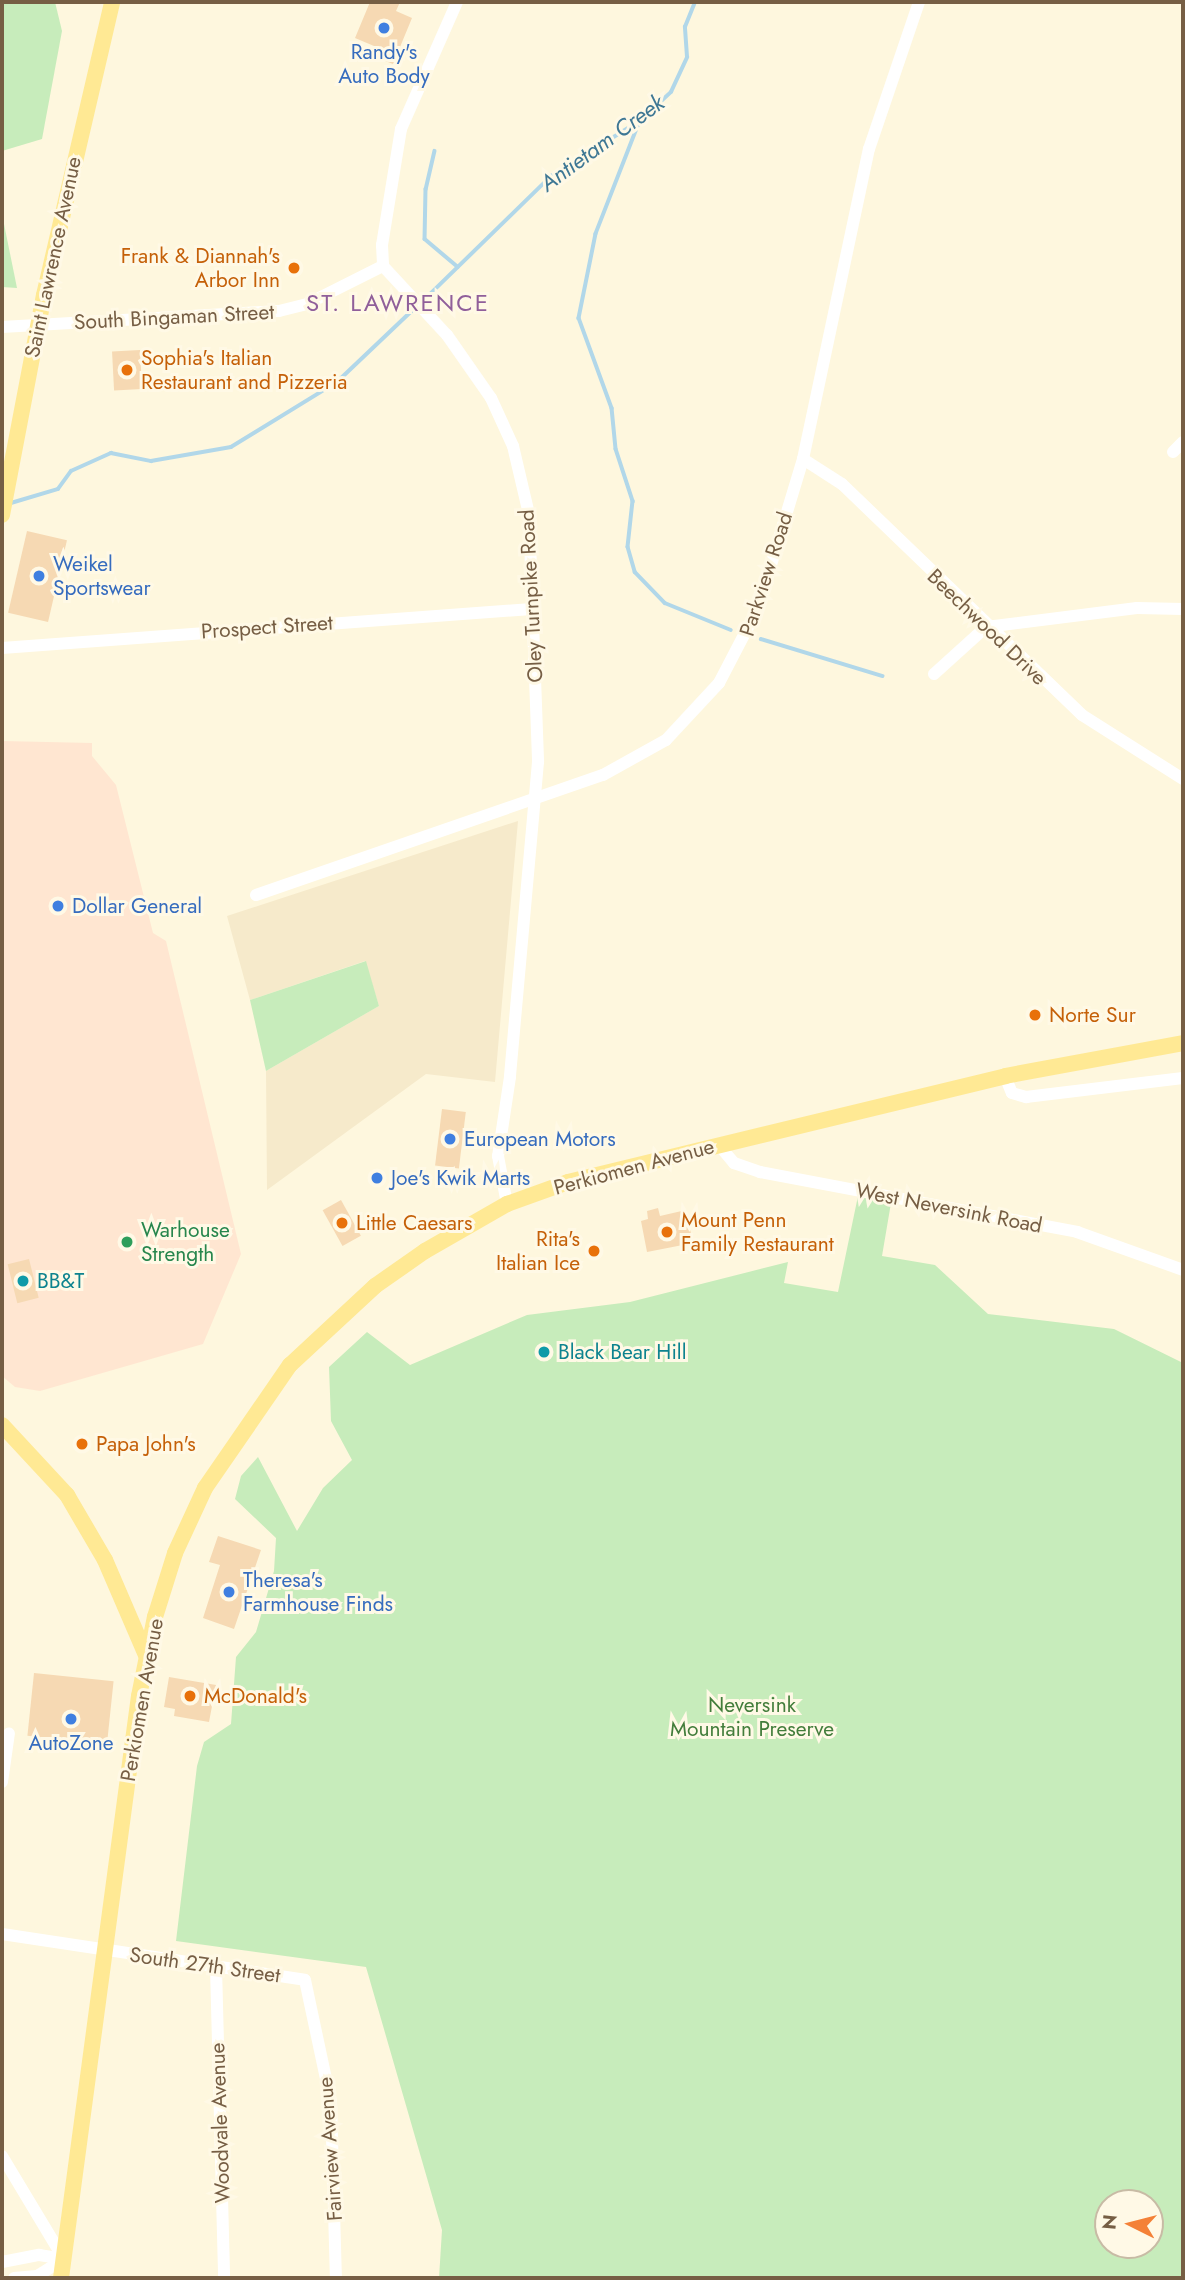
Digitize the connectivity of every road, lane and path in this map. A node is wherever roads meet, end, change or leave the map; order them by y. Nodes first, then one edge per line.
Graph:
1 (112, 2) edge
2 (457, 2) edge
3 (919, 2) edge
4 (383, 266) junction
5 (39, 324) junction
6 (2, 327) edge
7 (1183, 442) edge
8 (1173, 452) dead end
9 (803, 459) junction
10 (2, 515) edge
11 (532, 609) junction
12 (1183, 610) edge
13 (986, 626) junction
14 (2, 648) edge
15 (934, 674) dead end
16 (1183, 779) edge
17 (536, 800) junction
18 (256, 895) dead end
19 (1183, 1043) edge
20 (1005, 1076) junction
21 (1183, 1077) edge
22 (718, 1144) junction
23 (507, 1204) junction
24 (1183, 1270) edge
25 (2, 1425) edge
26 (146, 1655) junction
27 (9, 1733) dead end
28 (2, 1782) edge
29 (2, 1934) edge
30 (105, 1951) junction
31 (216, 1967) junction
32 (305, 1980) joint
33 (2, 2156) edge
34 (64, 2259) junction
35 (2, 2262) edge
36 (14, 2278) edge
37 (61, 2278) edge
38 (224, 2278) edge
39 (336, 2278) edge

1 - 5 main road, Saint Lawrence Avenue
2 - 4 street
3 - 9 street, Parkview Road
4 - 5 street, South Bingaman Street
4 - 11 street, Oley Turnpike Road
5 - 6 street, South Bingaman Street
5 - 10 main road, Saint Lawrence Avenue
7 - 8 street
9 - 13 street, Beechwood Drive
9 - 17 street, Parkview Road
11 - 14 street, Prospect Street
11 - 17 street, Oley Turnpike Road
12 - 13 street
13 - 15 street
13 - 16 street, Beechwood Drive
17 - 18 street, Parkview Road
17 - 23 street, Oley Turnpike Road
19 - 20 main road, Perkiomen Avenue
20 - 21 street
20 - 22 main road, Perkiomen Avenue
22 - 23 main road, Perkiomen Avenue
22 - 24 street, West Neversink Road
23 - 26 main road, Perkiomen Avenue
25 - 26 main road
26 - 30 main road, Perkiomen Avenue
27 - 28 street
29 - 30 street, South 27th Street
30 - 31 street, South 27th Street
30 - 34 main road, Perkiomen Avenue
31 - 32 street, South 27th Street
31 - 38 street, Woodvale Avenue
32 - 39 street, Fairview Avenue
33 - 34 street
34 - 35 street
34 - 36 street
34 - 37 main road, Perkiomen Avenue

